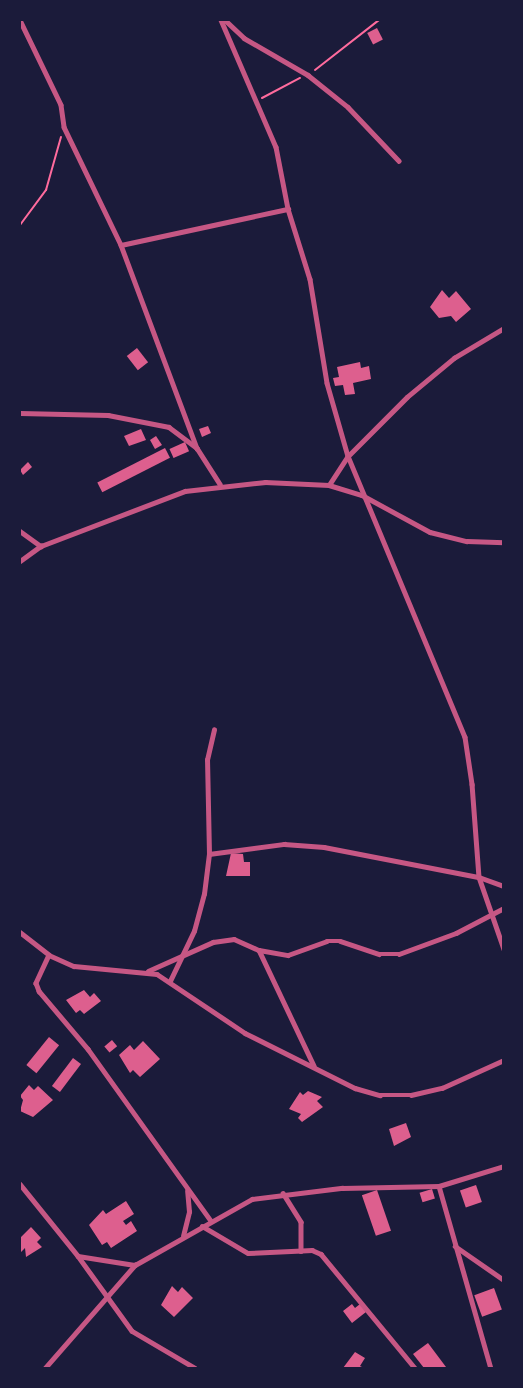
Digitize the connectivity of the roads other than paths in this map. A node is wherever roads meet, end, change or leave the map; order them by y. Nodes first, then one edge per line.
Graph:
1 (20, 20) edge
2 (223, 20) edge
3 (399, 162) dead end
4 (288, 209) junction
5 (121, 245) junction
6 (504, 328) edge
7 (20, 414) edge
8 (197, 447) junction
9 (348, 456) junction
10 (220, 484) junction
11 (329, 485) junction
12 (362, 495) junction
13 (20, 531) edge
14 (504, 542) edge
15 (41, 546) junction
16 (20, 561) edge
17 (213, 730) dead end
18 (209, 854) junction
19 (479, 877) junction
20 (504, 886) edge
21 (504, 908) edge
22 (490, 916) junction
23 (20, 932) edge
24 (504, 949) edge
25 (259, 950) junction
26 (181, 955) junction
27 (49, 956) junction
28 (148, 971) junction
29 (170, 981) junction
30 (504, 1060) edge
31 (314, 1065) junction
32 (504, 1166) edge
33 (20, 1184) edge
34 (439, 1186) junction
35 (187, 1191) junction
36 (283, 1193) junction
37 (211, 1221) junction
38 (202, 1226) junction
39 (183, 1236) junction
40 (455, 1246) junction
41 (300, 1251) junction
42 (78, 1256) junction
43 (135, 1265) junction
44 (504, 1280) edge
45 (105, 1297) junction
46 (45, 1368) edge
47 (195, 1368) edge
48 (415, 1368) edge
49 (491, 1368) edge

1 - 5 street
2 - 3 street
2 - 4 street
4 - 5 street
4 - 9 street
5 - 8 street
6 - 9 street
7 - 8 street
8 - 10 street
9 - 11 street
9 - 12 street
10 - 11 street
10 - 15 street
11 - 12 street
12 - 14 street
12 - 19 street
13 - 15 street
15 - 16 street
17 - 18 street
18 - 19 street
18 - 26 street
19 - 20 street
19 - 22 street
21 - 22 street
22 - 24 street
22 - 25 street
23 - 27 street
25 - 26 street
25 - 31 street
26 - 28 street
26 - 29 street
27 - 28 street
27 - 35 street
28 - 29 street
29 - 31 street
30 - 31 street
32 - 34 street
33 - 42 street
34 - 36 street
34 - 40 street
35 - 37 street
35 - 39 street
36 - 37 street
36 - 41 street
37 - 38 street
38 - 39 street
38 - 41 street
39 - 43 street
40 - 44 street
40 - 49 street
41 - 48 street
42 - 43 street
42 - 45 street
43 - 45 street
45 - 46 street
45 - 47 street

